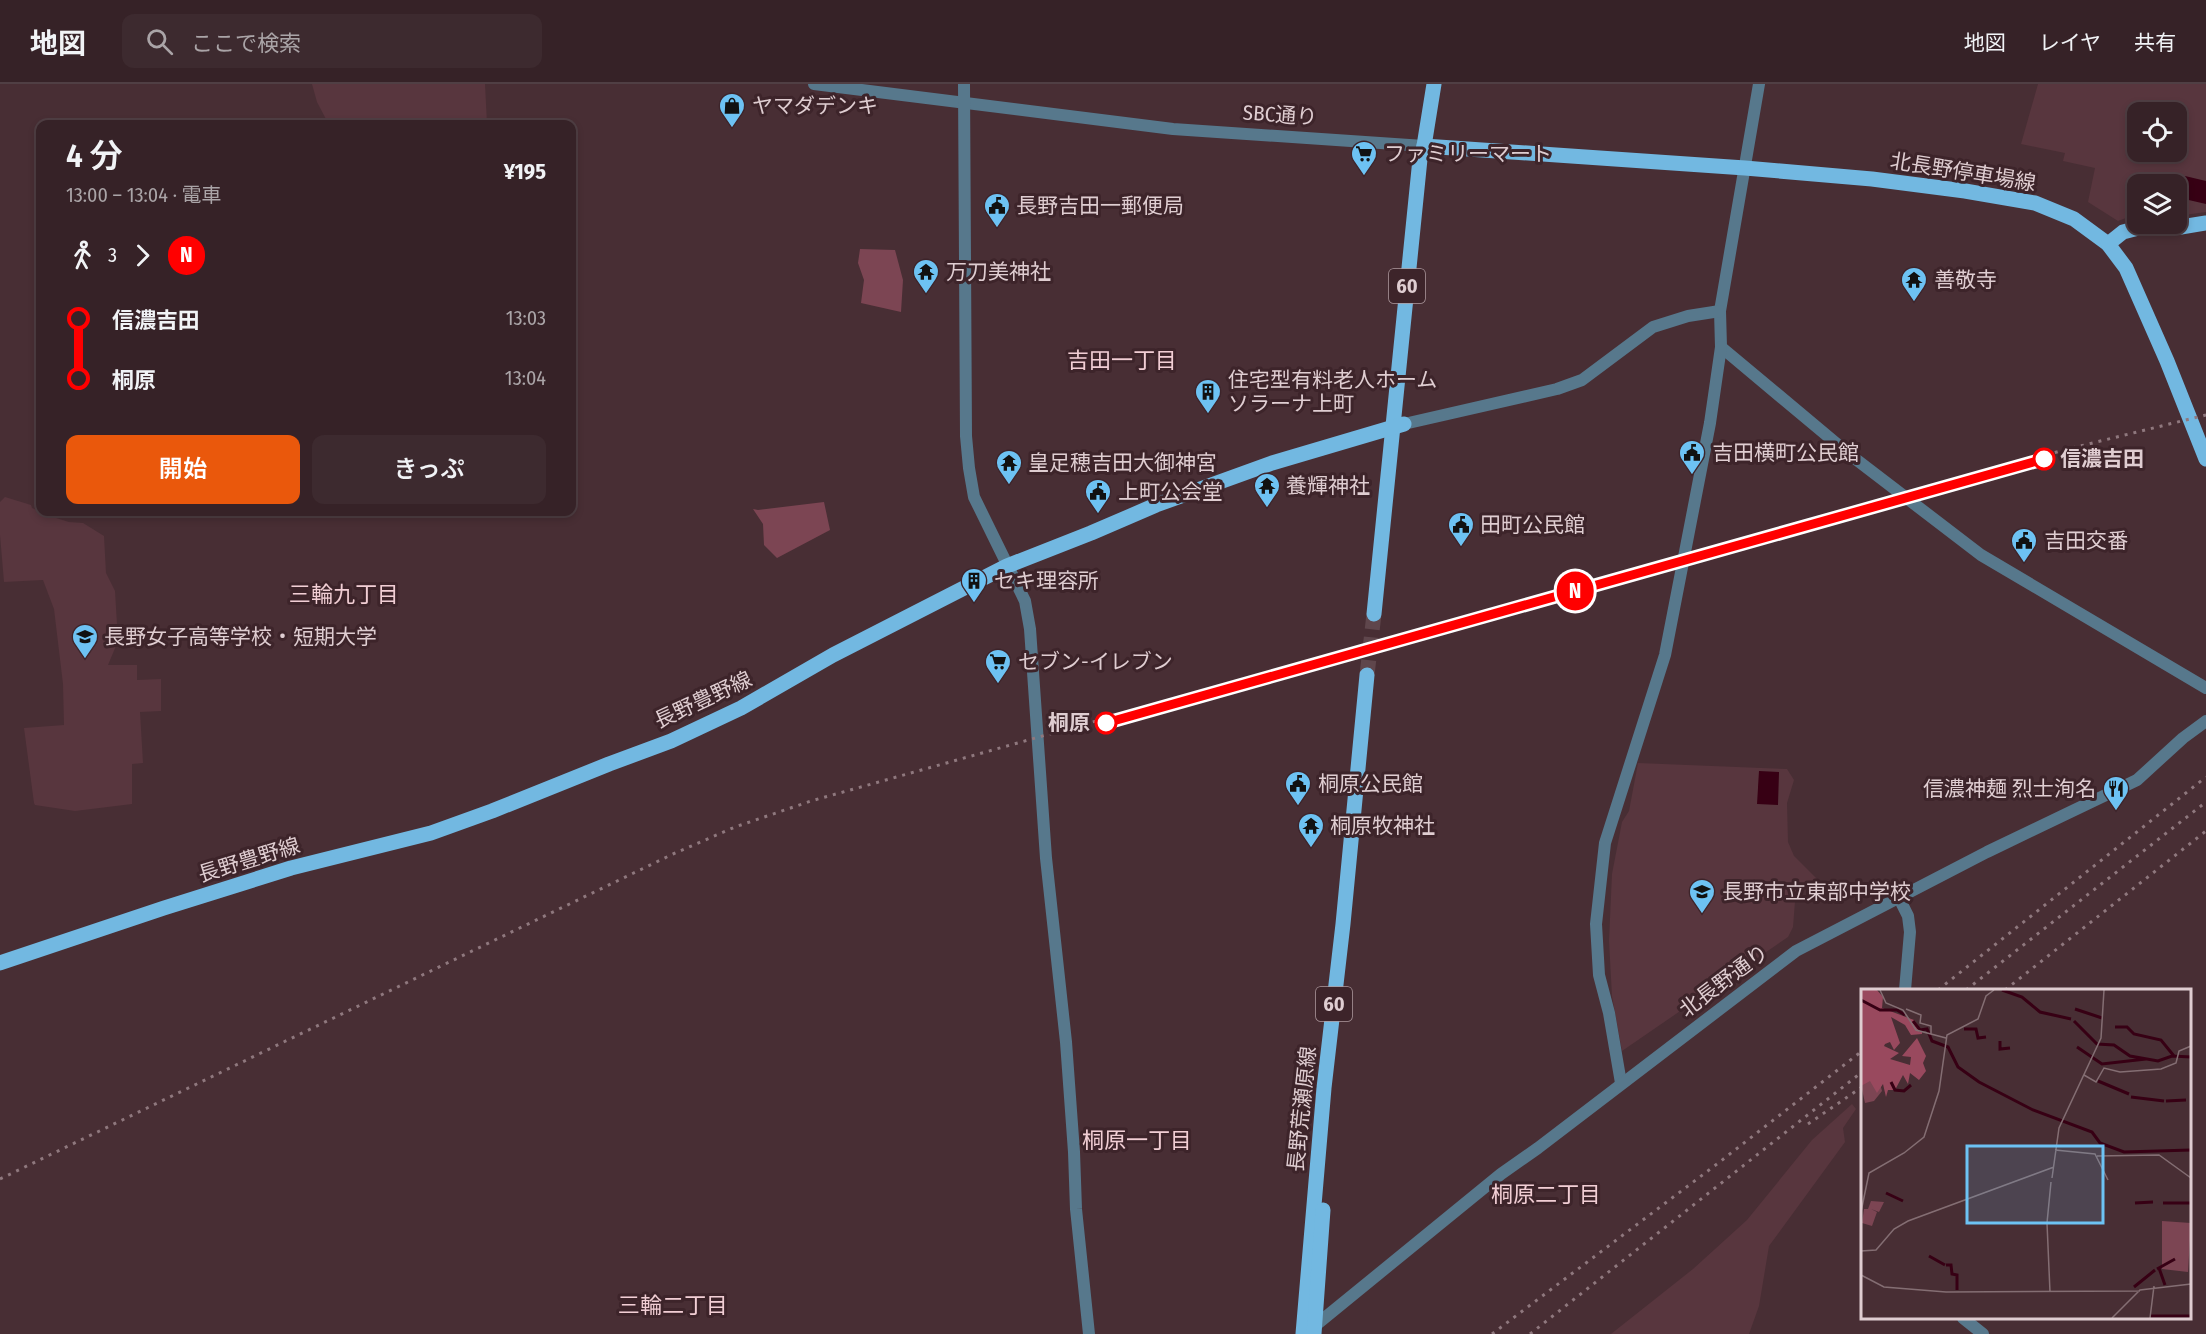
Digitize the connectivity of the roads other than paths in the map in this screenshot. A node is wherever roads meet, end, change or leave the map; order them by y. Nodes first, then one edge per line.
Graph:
1 (814, 84) edge
2 (964, 84) edge
3 (1434, 84) edge
4 (1759, 84) edge
5 (965, 102) junction
6 (1424, 146) junction
7 (1745, 168) junction
8 (2206, 223) edge
9 (2108, 244) junction
10 (1720, 311) junction
11 (1721, 347) junction
12 (1398, 426) junction
13 (2206, 459) edge
14 (1007, 566) junction
15 (1378, 615) tunnel mouth
16 (1372, 675) tunnel mouth
17 (2206, 688) edge
18 (2206, 721) edge
19 (1899, 898) junction
20 (0, 963) edge
21 (1905, 989) edge
22 (1621, 1083) junction
23 (1965, 1319) edge
24 (1309, 1332) edge
25 (1089, 1334) edge
26 (1983, 1334) edge

1 - 5 street, SBC通り
2 - 5 street
3 - 6 main road, 60
4 - 7 street
5 - 6 street, SBC通り
5 - 14 street
6 - 7 main road, SBC通り
6 - 12 main road, 60
7 - 9 main road, 北長野停車場線
7 - 10 street
8 - 9 main road
9 - 13 main road, 北長野停車場線
10 - 11 street
10 - 12 street
11 - 17 street
11 - 22 street
12 - 14 main road, 長野豊野線
12 - 15 main road, 60
14 - 20 main road, 長野豊野線
14 - 25 street
16 - 24 main road, 長野荒瀬原線 / 60
18 - 19 street, 北長野通り
19 - 21 street
19 - 22 street, 北長野通り
22 - 24 street, 北長野通り
23 - 26 street

